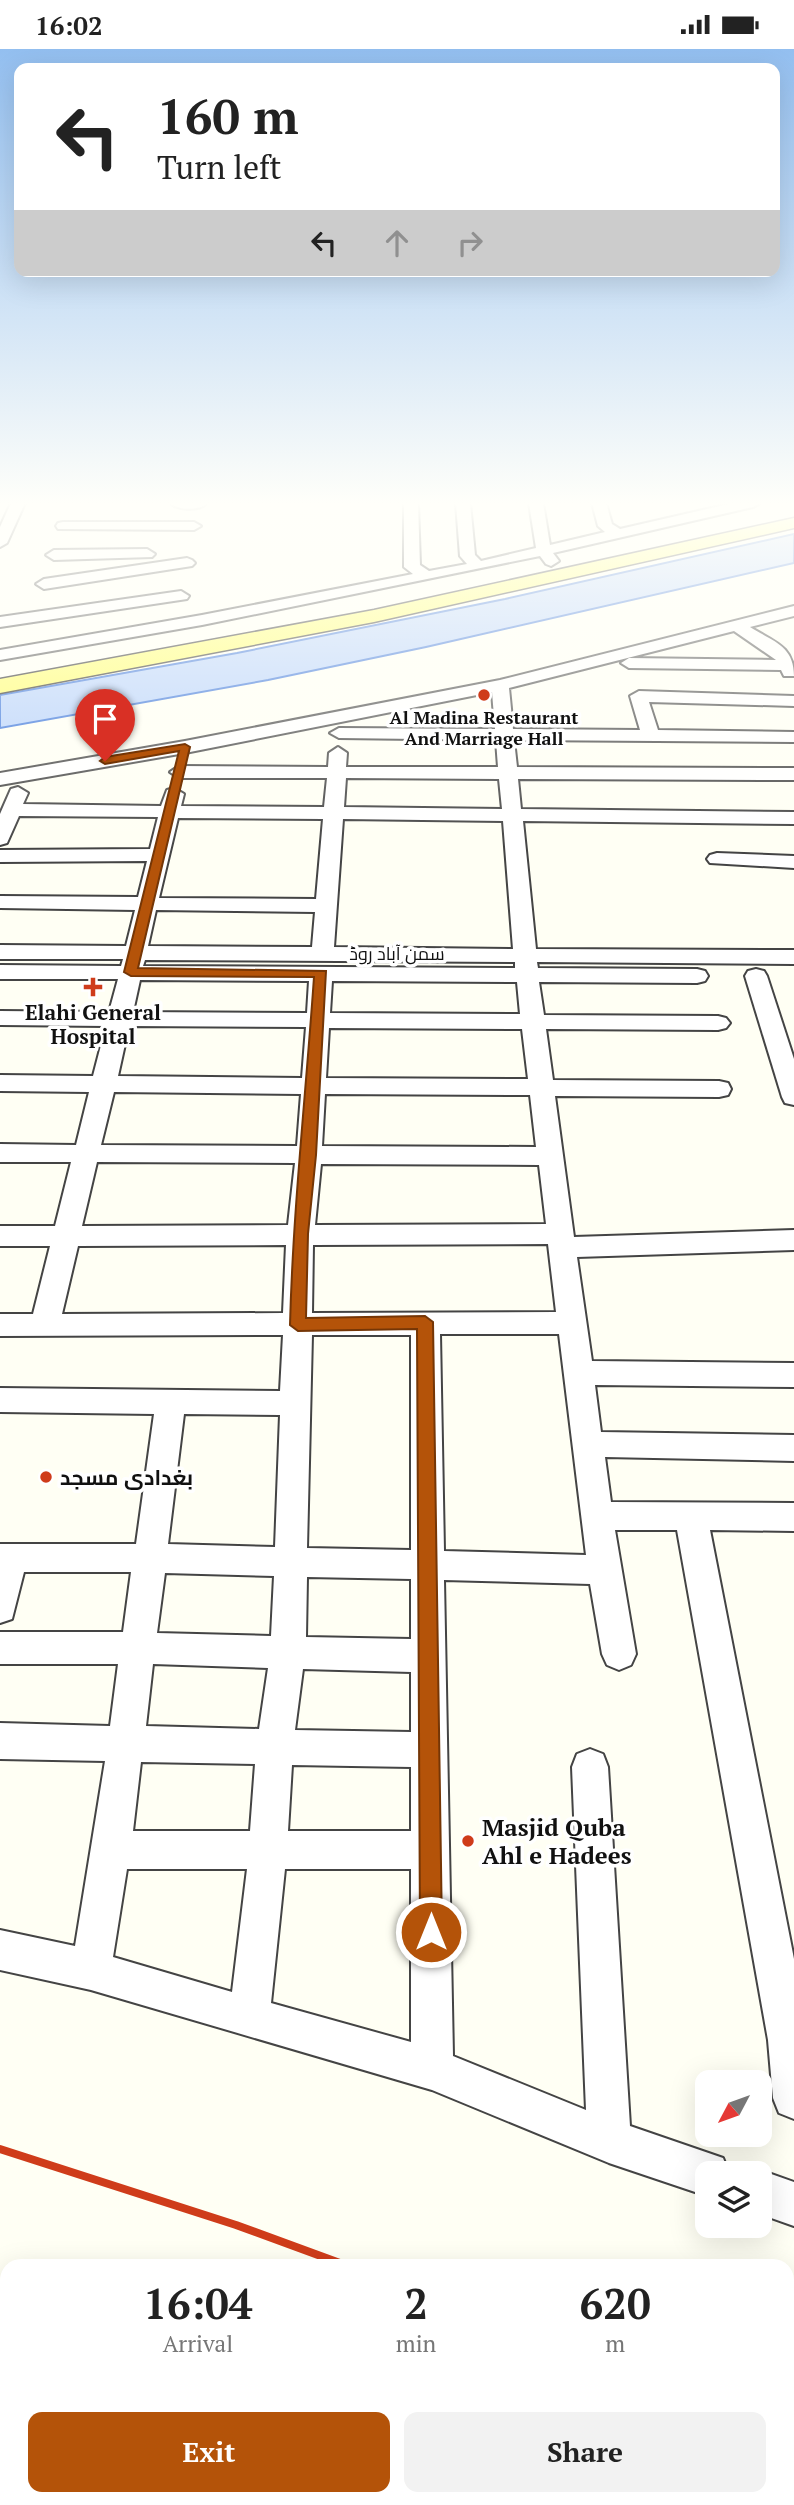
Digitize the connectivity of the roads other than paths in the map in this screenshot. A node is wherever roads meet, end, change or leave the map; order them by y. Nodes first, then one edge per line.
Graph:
1 (28, 618) edge
2 (200, 618) edge
3 (214, 618) edge
4 (271, 618) edge
5 (365, 618) edge
6 (767, 618) edge
7 (202, 620) junction
8 (0, 622) edge
9 (736, 625) junction
10 (0, 655) edge
11 (628, 658) junction
12 (790, 663) edge
13 (0, 667) edge
14 (500, 685) junction
15 (0, 686) edge
16 (639, 697) junction
17 (794, 701) edge
18 (337, 724) junction
19 (503, 733) junction
20 (650, 735) junction
21 (794, 737) edge
22 (185, 747) junction
23 (179, 772) junction
24 (336, 772) junction
25 (507, 773) junction
26 (25, 774) junction
27 (794, 774) edge
28 (0, 779) edge
29 (11, 810) junction
30 (170, 811) junction
31 (333, 813) junction
32 (511, 816) junction
33 (794, 818) edge
34 (0, 839) edge
35 (159, 855) junction
36 (0, 856) edge
37 (718, 859) dead end
38 (794, 862) edge
39 (0, 902) edge
40 (147, 905) junction
41 (326, 906) junction
42 (0, 952) edge
43 (794, 957) edge
44 (133, 961) junction
45 (322, 963) junction
46 (526, 964) junction
47 (0, 972) edge
48 (757, 976) junction
49 (794, 976) edge
50 (0, 1018) edge
51 (119, 1019) junction
52 (316, 1020) junction
53 (533, 1021) junction
54 (718, 1023) dead end
55 (0, 1083) edge
56 (103, 1084) junction
57 (312, 1085) junction
58 (541, 1087) junction
59 (719, 1089) dead end
60 (794, 1097) edge
61 (0, 1153) edge
62 (86, 1153) junction
63 (309, 1155) junction
64 (550, 1156) junction
65 (300, 1234) junction
66 (0, 1236) edge
67 (66, 1236) junction
68 (561, 1240) junction
69 (794, 1240) edge
70 (425, 1322) junction
71 (572, 1323) junction
72 (45, 1324) junction
73 (0, 1325) edge
74 (298, 1325) junction
75 (578, 1373) junction
76 (794, 1375) edge
77 (0, 1400) edge
78 (171, 1401) junction
79 (296, 1403) junction
80 (588, 1444) junction
81 (794, 1448) edge
82 (597, 1516) junction
83 (691, 1518) junction
84 (793, 1521) edge
85 (5, 1558) edge
86 (150, 1558) junction
87 (292, 1563) junction
88 (428, 1564) junction
89 (604, 1570) junction
90 (0, 1608) edge
91 (138, 1648) junction
92 (0, 1649) edge
93 (288, 1652) junction
94 (618, 1654) dead end
95 (429, 1656) junction
96 (0, 1741) edge
97 (125, 1744) junction
98 (275, 1747) junction
99 (429, 1750) junction
100 (590, 1767) dead end
101 (111, 1850) junction
102 (430, 1850) junction
103 (268, 1852) junction
104 (0, 1950) edge
105 (91, 1970) junction
106 (249, 2018) junction
107 (791, 2041) edge
108 (432, 2069) junction
109 (794, 2098) edge
110 (609, 2141) junction
111 (695, 2170) edge
112 (772, 2196) edge
113 (794, 2204) edge

1 - 8 street
2 - 7 street
3 - 7 street
4 - 13 main road
5 - 15 main road
6 - 9 street
7 - 10 street
9 - 11 street
9 - 12 street
11 - 12 street
11 - 14 street
11 - 16 street
14 - 18 street
14 - 19 street
16 - 17 street
16 - 20 street
18 - 19 street
18 - 22 street
18 - 24 street
19 - 20 street
19 - 25 street
20 - 21 street
22 - 23 street
22 - 26 street
23 - 24 street
23 - 30 street
24 - 25 street
24 - 31 street
25 - 27 street
25 - 32 street
26 - 28 street
26 - 29 street
29 - 30 street
29 - 34 street
30 - 31 street
30 - 35 street
31 - 32 street
31 - 41 street
32 - 33 street
32 - 46 street
35 - 36 street
35 - 40 street
37 - 38 street
39 - 40 street
40 - 41 street
40 - 44 street
41 - 45 street
42 - 44 street, سمن آباد روڈ
43 - 46 street, سمن آباد روڈ
44 - 45 street, سمن آباد روڈ
44 - 47 street, سمن آباد روڈ
44 - 51 street
45 - 46 street, سمن آباد روڈ
45 - 52 street
46 - 48 street, سمن آباد روڈ
46 - 53 street
48 - 49 street, سمن آباد روڈ
48 - 60 street
50 - 51 street
51 - 52 street
51 - 56 street
52 - 53 street
52 - 57 street
53 - 54 street
53 - 58 street
55 - 56 street
56 - 57 street
56 - 62 street
57 - 58 street
57 - 63 street
58 - 59 street
58 - 64 street
61 - 62 street
62 - 63 street
62 - 67 street
63 - 64 street
63 - 65 street
64 - 68 street
65 - 67 street
65 - 68 street
65 - 74 street
66 - 67 street
67 - 72 street
68 - 69 street
68 - 71 street
70 - 71 street
70 - 74 street
70 - 88 street
71 - 75 street
72 - 73 street
72 - 74 street
74 - 79 street
75 - 76 street
75 - 80 street
77 - 78 street
78 - 79 street
78 - 86 street
79 - 87 street
80 - 81 street
80 - 82 street
82 - 83 street
82 - 89 street
83 - 84 street
83 - 107 street
85 - 86 street
85 - 90 street
86 - 87 street
86 - 91 street
87 - 88 street
87 - 93 street
88 - 89 street
88 - 95 street
89 - 94 street
91 - 92 street
91 - 93 street
91 - 97 street
93 - 95 street
93 - 98 street
95 - 99 street
96 - 97 street
97 - 98 street
97 - 101 street
98 - 99 street
98 - 103 street
99 - 102 street
100 - 110 street
101 - 103 street
101 - 105 street
102 - 103 street
102 - 108 street
103 - 106 street
104 - 105 street
105 - 106 street
106 - 108 street
107 - 109 street
108 - 110 street
110 - 111 street
112 - 113 street

